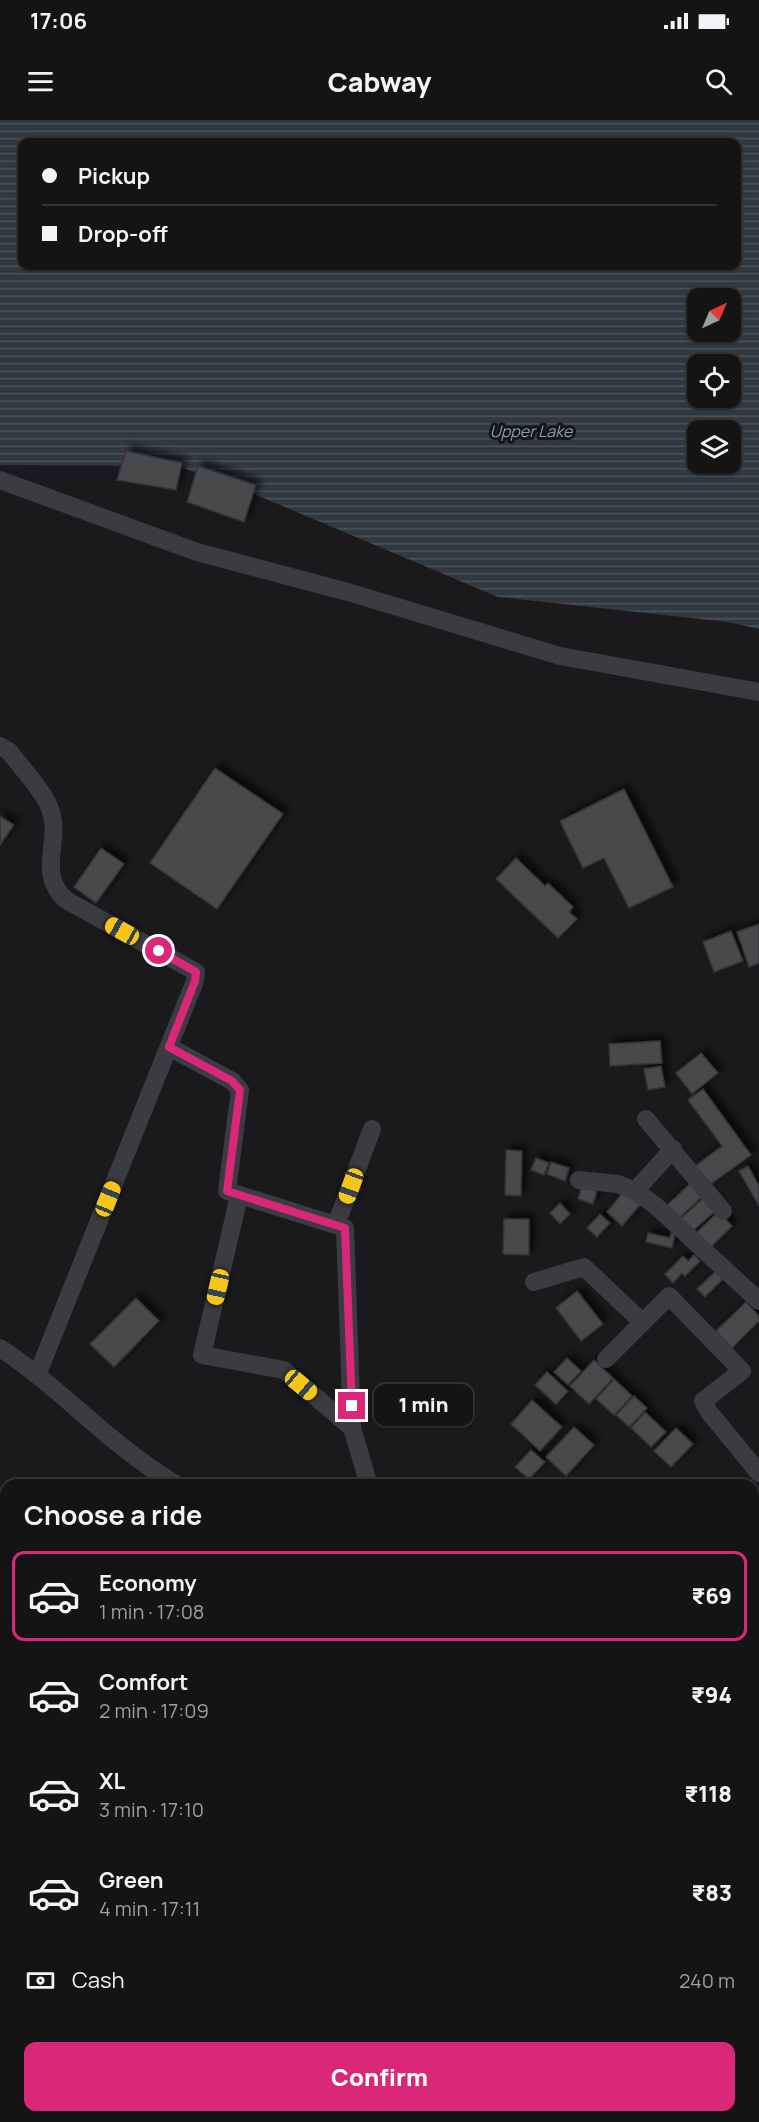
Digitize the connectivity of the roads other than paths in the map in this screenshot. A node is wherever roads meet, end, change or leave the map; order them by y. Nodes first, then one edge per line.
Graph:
1 (0, 480) edge
2 (759, 692) edge
3 (0, 746) edge
4 (169, 1047) junction
5 (646, 1119) dead end
6 (372, 1129) dead end
7 (673, 1149) junction
8 (579, 1180) dead end
9 (635, 1191) junction
10 (239, 1196) junction
11 (723, 1211) dead end
12 (336, 1225) junction
13 (534, 1282) dead end
14 (759, 1301) edge
15 (642, 1322) junction
16 (0, 1348) edge
17 (606, 1359) dead end
18 (751, 1369) edge
19 (38, 1373) junction
20 (352, 1428) junction
21 (759, 1473) edge
22 (167, 1479) edge
23 (367, 1479) edge

1 - 2 street
3 - 4 street
4 - 10 street
4 - 19 street
5 - 7 street
6 - 12 street
7 - 9 street
7 - 11 street
8 - 9 street
9 - 14 street
10 - 12 street
10 - 20 street
12 - 20 street
13 - 15 street
15 - 17 street
15 - 18 street
16 - 19 street
18 - 21 street
19 - 22 street
20 - 23 street

